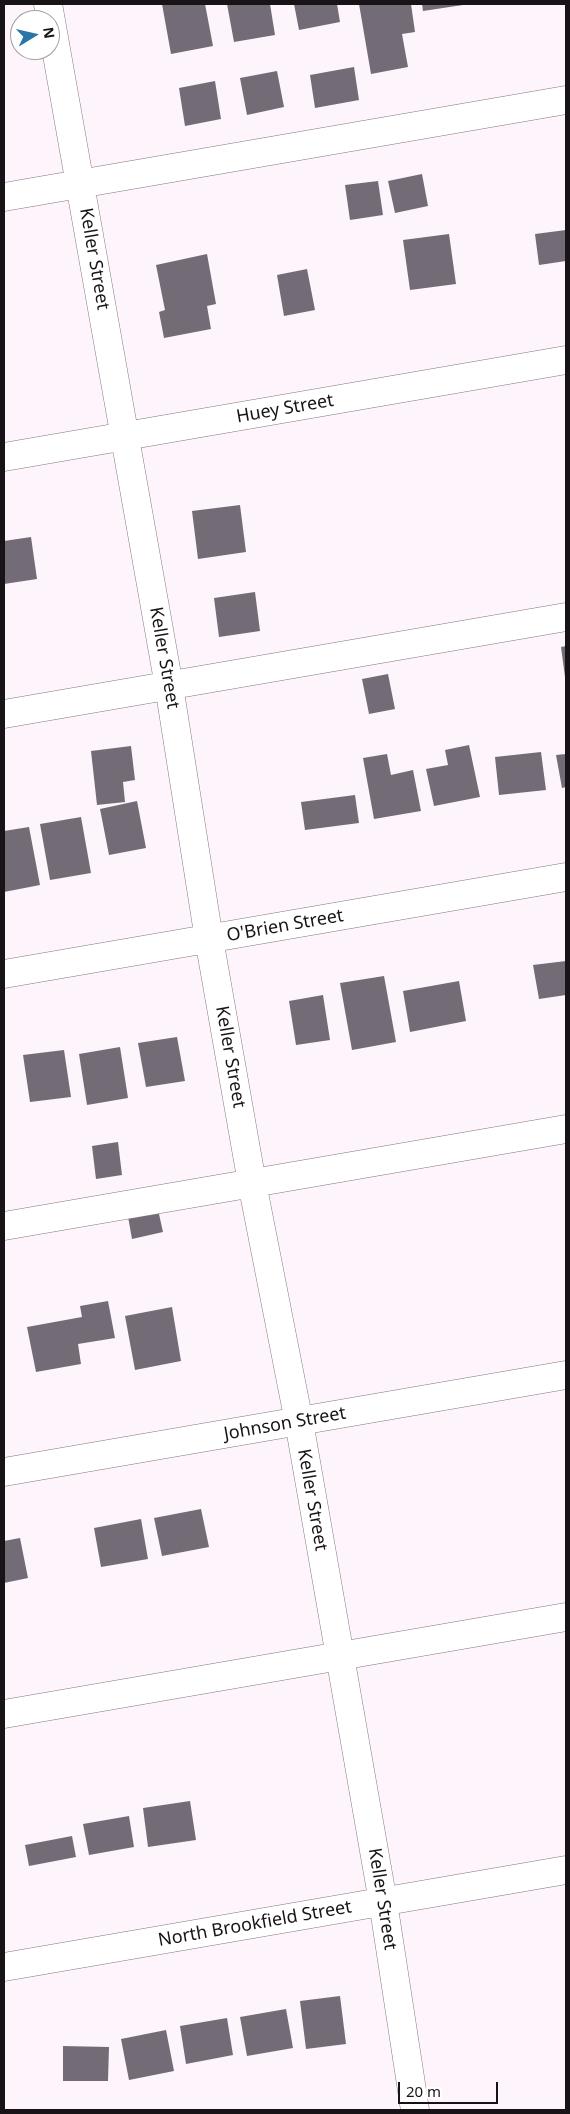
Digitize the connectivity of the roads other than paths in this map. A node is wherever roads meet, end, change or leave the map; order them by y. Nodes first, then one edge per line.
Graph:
1 (48, 4) edge
2 (566, 100) edge
3 (80, 183) junction
4 (4, 197) edge
5 (566, 360) edge
6 (126, 436) junction
7 (4, 457) edge
8 (566, 617) edge
9 (169, 686) junction
10 (4, 714) edge
11 (566, 877) edge
12 (209, 939) junction
13 (4, 974) edge
14 (566, 1129) edge
15 (252, 1183) junction
16 (4, 1226) edge
17 (566, 1375) edge
18 (299, 1422) junction
19 (4, 1472) edge
20 (566, 1617) edge
21 (340, 1656) junction
22 (4, 1714) edge
23 (566, 1870) edge
24 (382, 1902) junction
25 (4, 1967) edge
26 (415, 2110) edge

1 - 3 street, Keller Street
2 - 3 street
3 - 4 street
3 - 6 street, Keller Street
5 - 6 street, Huey Street
6 - 7 street, Huey Street
6 - 9 street, Keller Street
8 - 9 street
9 - 10 street
9 - 12 street, Keller Street
11 - 12 street, O'Brien Street
12 - 13 street, O'Brien Street
12 - 15 street, Keller Street
14 - 15 street
15 - 16 street
15 - 18 street, Keller Street
17 - 18 street, Johnson Street
18 - 19 street, Johnson Street
18 - 21 street, Keller Street
20 - 21 street
21 - 22 street
21 - 24 street, Keller Street
23 - 24 street, North Brookfield Street
24 - 25 street, North Brookfield Street
24 - 26 street, Keller Street

